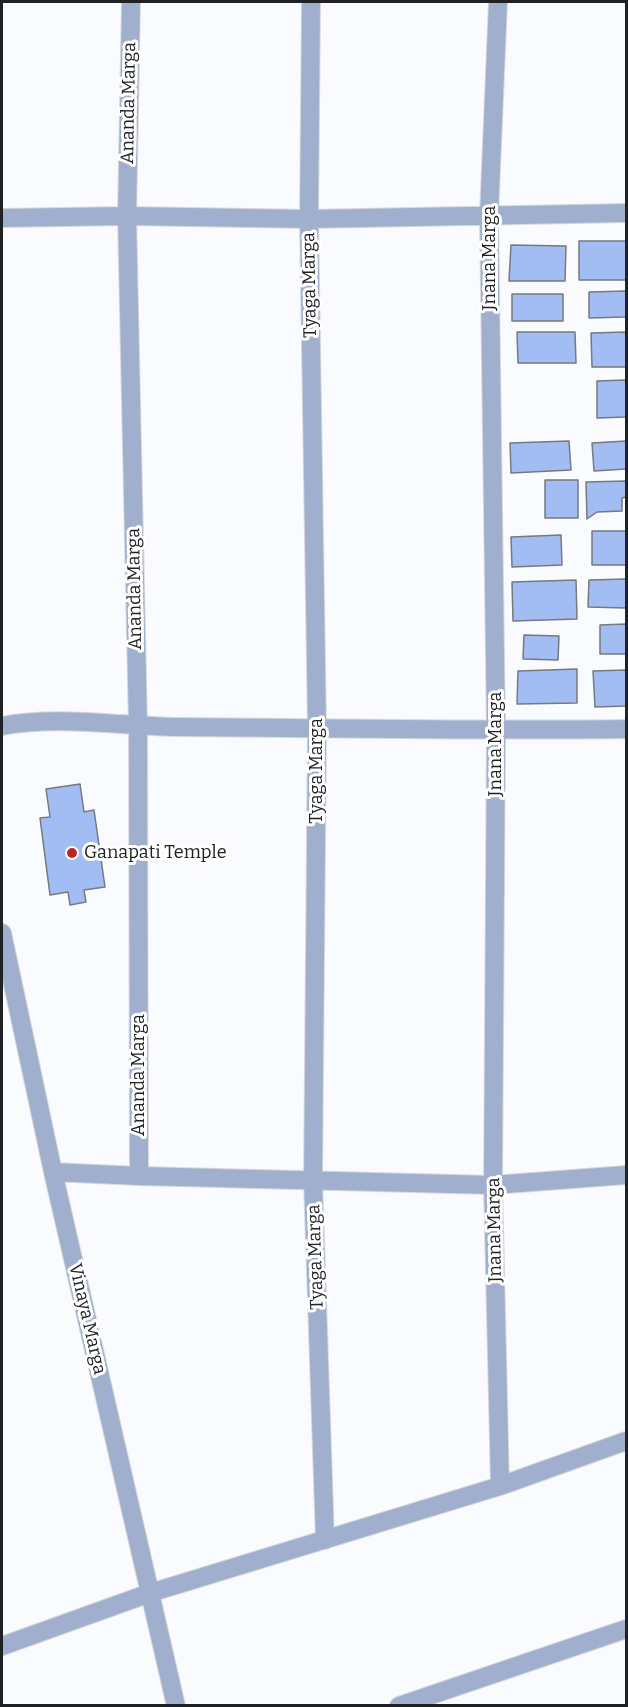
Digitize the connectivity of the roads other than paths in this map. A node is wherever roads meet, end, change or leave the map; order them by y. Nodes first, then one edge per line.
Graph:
1 (131, 2) edge
2 (311, 2) edge
3 (498, 2) edge
4 (627, 213) edge
5 (489, 215) junction
6 (127, 216) junction
7 (2, 218) edge
8 (309, 219) junction
9 (2, 726) edge
10 (138, 726) junction
11 (317, 728) junction
12 (627, 729) edge
13 (496, 731) junction
14 (2, 933) edge
15 (53, 1172) junction
16 (627, 1175) edge
17 (139, 1176) junction
18 (313, 1181) junction
19 (493, 1185) junction
20 (627, 1441) edge
21 (500, 1486) junction
22 (325, 1540) junction
23 (150, 1593) junction
24 (627, 1629) edge
25 (2, 1646) edge
26 (176, 1706) edge
27 (399, 1706) edge

1 - 6 street, Ananda Marga
2 - 8 street, Tyaga Marga
3 - 5 street, Jnana Marga
4 - 5 street
5 - 8 street
5 - 13 street, Jnana Marga
6 - 7 street
6 - 8 street
6 - 10 street, Ananda Marga
8 - 11 street, Tyaga Marga
9 - 10 street
10 - 11 street
10 - 17 street, Ananda Marga
11 - 13 street
11 - 18 street, Tyaga Marga
12 - 13 street
13 - 19 street, Jnana Marga
14 - 15 street, Vinaya Marga
15 - 17 street
15 - 23 street, Vinaya Marga
16 - 19 street
17 - 18 street
18 - 19 street
18 - 22 street, Tyaga Marga
19 - 21 street, Jnana Marga
20 - 21 street
21 - 22 street
22 - 23 street
23 - 25 street
23 - 26 street, Vinaya Marga
24 - 27 street

